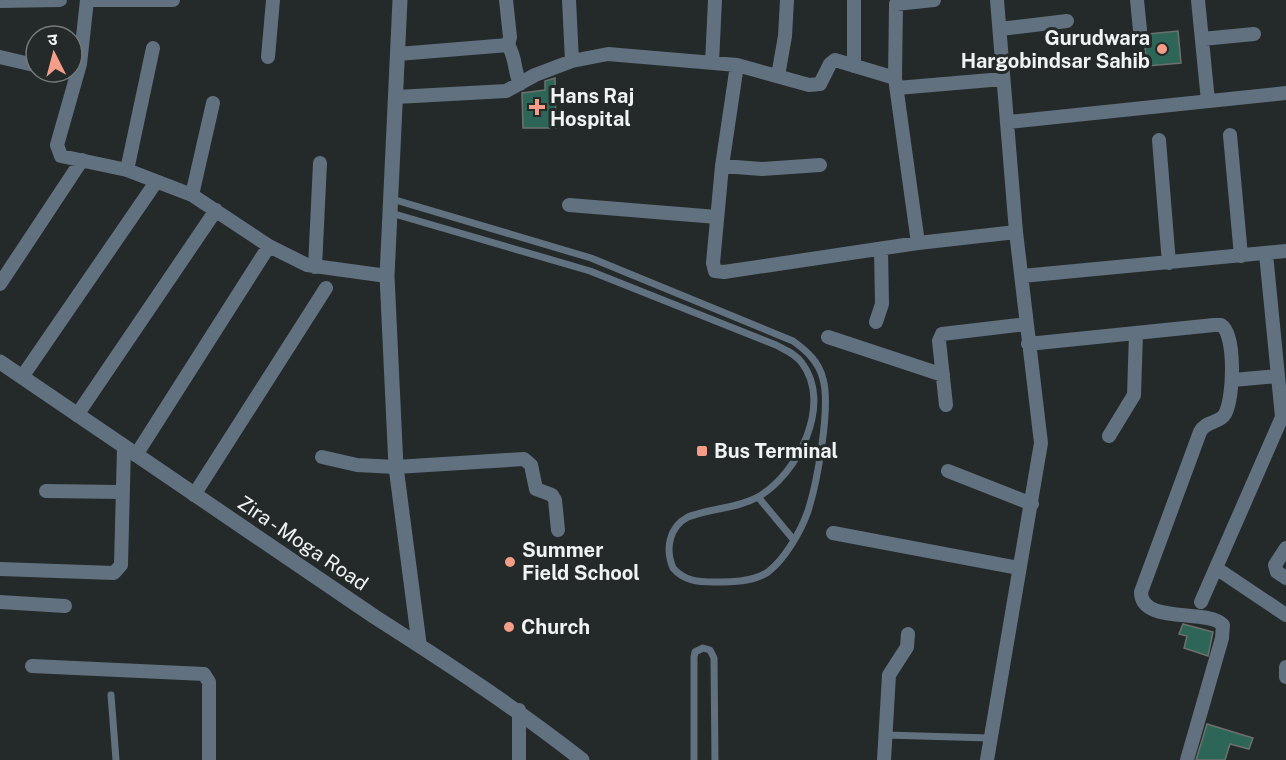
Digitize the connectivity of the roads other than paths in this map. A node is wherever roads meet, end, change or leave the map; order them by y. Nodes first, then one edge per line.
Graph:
1 (60, 0) edge
2 (87, 0) edge
3 (93, 0) edge
4 (173, 0) edge
5 (273, 0) edge
6 (400, 0) edge
7 (506, 0) edge
8 (569, 0) edge
9 (715, 0) edge
10 (787, 0) edge
11 (854, 0) edge
12 (934, 0) edge
13 (997, 0) edge
14 (1137, 0) edge
15 (1198, 0) edge
16 (0, 1) edge
17 (145, 1) edge
18 (1067, 21) dead end
19 (1000, 29) junction
20 (1140, 30) dead end
21 (1254, 34) dead end
22 (1202, 39) junction
23 (508, 45) junction
24 (153, 48) dead end
25 (398, 54) junction
26 (0, 57) edge
27 (268, 57) dead end
28 (573, 61) junction
29 (24, 63) edge
30 (712, 63) junction
31 (737, 65) junction
32 (854, 66) junction
33 (778, 76) junction
34 (1003, 80) junction
35 (896, 83) junction
36 (520, 84) junction
37 (1286, 93) edge
38 (396, 97) junction
39 (1208, 101) junction
40 (213, 103) dead end
41 (1008, 123) junction
42 (1230, 135) dead end
43 (1159, 140) dead end
44 (82, 160) junction
45 (320, 163) dead end
46 (820, 165) dead end
47 (722, 166) junction
48 (127, 170) junction
49 (156, 182) junction
50 (192, 195) junction
51 (569, 205) dead end
52 (391, 206) junction
53 (216, 210) junction
54 (717, 217) junction
55 (1016, 232) junction
56 (918, 243) junction
57 (269, 246) junction
58 (881, 249) junction
59 (1286, 251) edge
60 (1266, 254) junction
61 (1241, 256) junction
62 (1169, 263) junction
63 (315, 267) junction
64 (387, 276) junction
65 (1022, 276) junction
66 (0, 284) edge
67 (326, 288) dead end
68 (876, 321) dead end
69 (1026, 324) junction
70 (1136, 333) junction
71 (828, 337) dead end
72 (1028, 344) junction
73 (0, 362) edge
74 (943, 375) junction
75 (1277, 376) junction
76 (22, 377) junction
77 (1233, 380) junction
78 (946, 405) dead end
79 (77, 415) junction
80 (1284, 418) edge
81 (1109, 436) dead end
82 (130, 451) junction
83 (322, 457) dead end
84 (396, 467) junction
85 (948, 471) dead end
86 (46, 491) dead end
87 (121, 492) junction
88 (194, 495) junction
89 (758, 497) junction
90 (1032, 504) junction
91 (558, 530) dead end
92 (833, 533) dead end
93 (793, 539) junction
94 (1286, 548) edge
95 (1019, 568) junction
96 (1216, 568) junction
97 (0, 569) edge
98 (1286, 578) edge
99 (0, 602) edge
100 (1201, 602) dead end
101 (65, 606) dead end
102 (1286, 615) edge
103 (908, 634) dead end
104 (419, 643) junction
105 (32, 666) dead end
106 (1286, 667) edge
107 (1286, 677) edge
108 (111, 695) dead end
109 (519, 710) junction
110 (885, 735) junction
111 (990, 738) junction
112 (116, 760) edge
113 (209, 760) edge
114 (519, 760) edge
115 (582, 760) edge
116 (694, 760) edge
117 (715, 760) edge
118 (884, 760) edge
119 (987, 760) edge
120 (1187, 760) edge

1 - 16 street
2 - 44 street
3 - 17 street
4 - 17 street
5 - 27 street
6 - 25 street
7 - 23 street
8 - 28 street
9 - 30 street
10 - 33 street
11 - 32 street
12 - 35 street
13 - 19 street
14 - 20 street
15 - 22 street
18 - 19 street
19 - 34 street
21 - 22 street
22 - 39 street
23 - 25 street
23 - 36 street
24 - 48 street
25 - 38 street
26 - 29 street
28 - 30 street
28 - 36 street
30 - 31 street
31 - 33 street
31 - 47 street
32 - 33 street
32 - 35 street
34 - 35 street
34 - 41 street
35 - 56 street
36 - 38 street
37 - 39 street
38 - 52 street
39 - 41 street
40 - 50 street
41 - 55 street
42 - 61 street
43 - 62 street
44 - 48 street
44 - 66 street
45 - 63 street
46 - 47 street
47 - 54 street
48 - 49 street
49 - 50 street
49 - 76 street
50 - 53 street
51 - 54 street
52 - 64 street
52 - 89 lane
52 - 93 lane
53 - 57 street
53 - 79 street
54 - 58 street
55 - 56 street
55 - 65 street
56 - 58 street
57 - 63 street
57 - 82 street
58 - 68 street
59 - 60 street
60 - 61 street
60 - 75 street
61 - 62 street
62 - 65 street
63 - 64 street
64 - 84 street
65 - 69 street
67 - 88 street
69 - 72 street
69 - 74 street
70 - 72 street
70 - 77 street
70 - 81 street
71 - 74 street
72 - 90 street
73 - 76 street, Zira - Moga Road
74 - 78 street
75 - 77 street
75 - 80 street
76 - 79 street, Zira - Moga Road
77 - 120 street
79 - 82 street, Zira - Moga Road
80 - 96 street
82 - 87 street
82 - 88 street, Zira - Moga Road
83 - 84 street
84 - 91 street
84 - 104 street
85 - 90 street
86 - 87 street
87 - 97 street
88 - 104 street, Zira - Moga Road
89 - 93 lane
89 - 93 lane
90 - 95 street
92 - 95 street
94 - 98 street
95 - 111 street
96 - 100 street
96 - 102 street
99 - 101 street
103 - 110 street
104 - 109 street, Zira - Moga Road
105 - 113 street
106 - 107 street
108 - 112 lane
109 - 114 street
109 - 115 street, Zira - Moga Road
110 - 111 lane
110 - 118 street
111 - 119 street
116 - 117 lane

